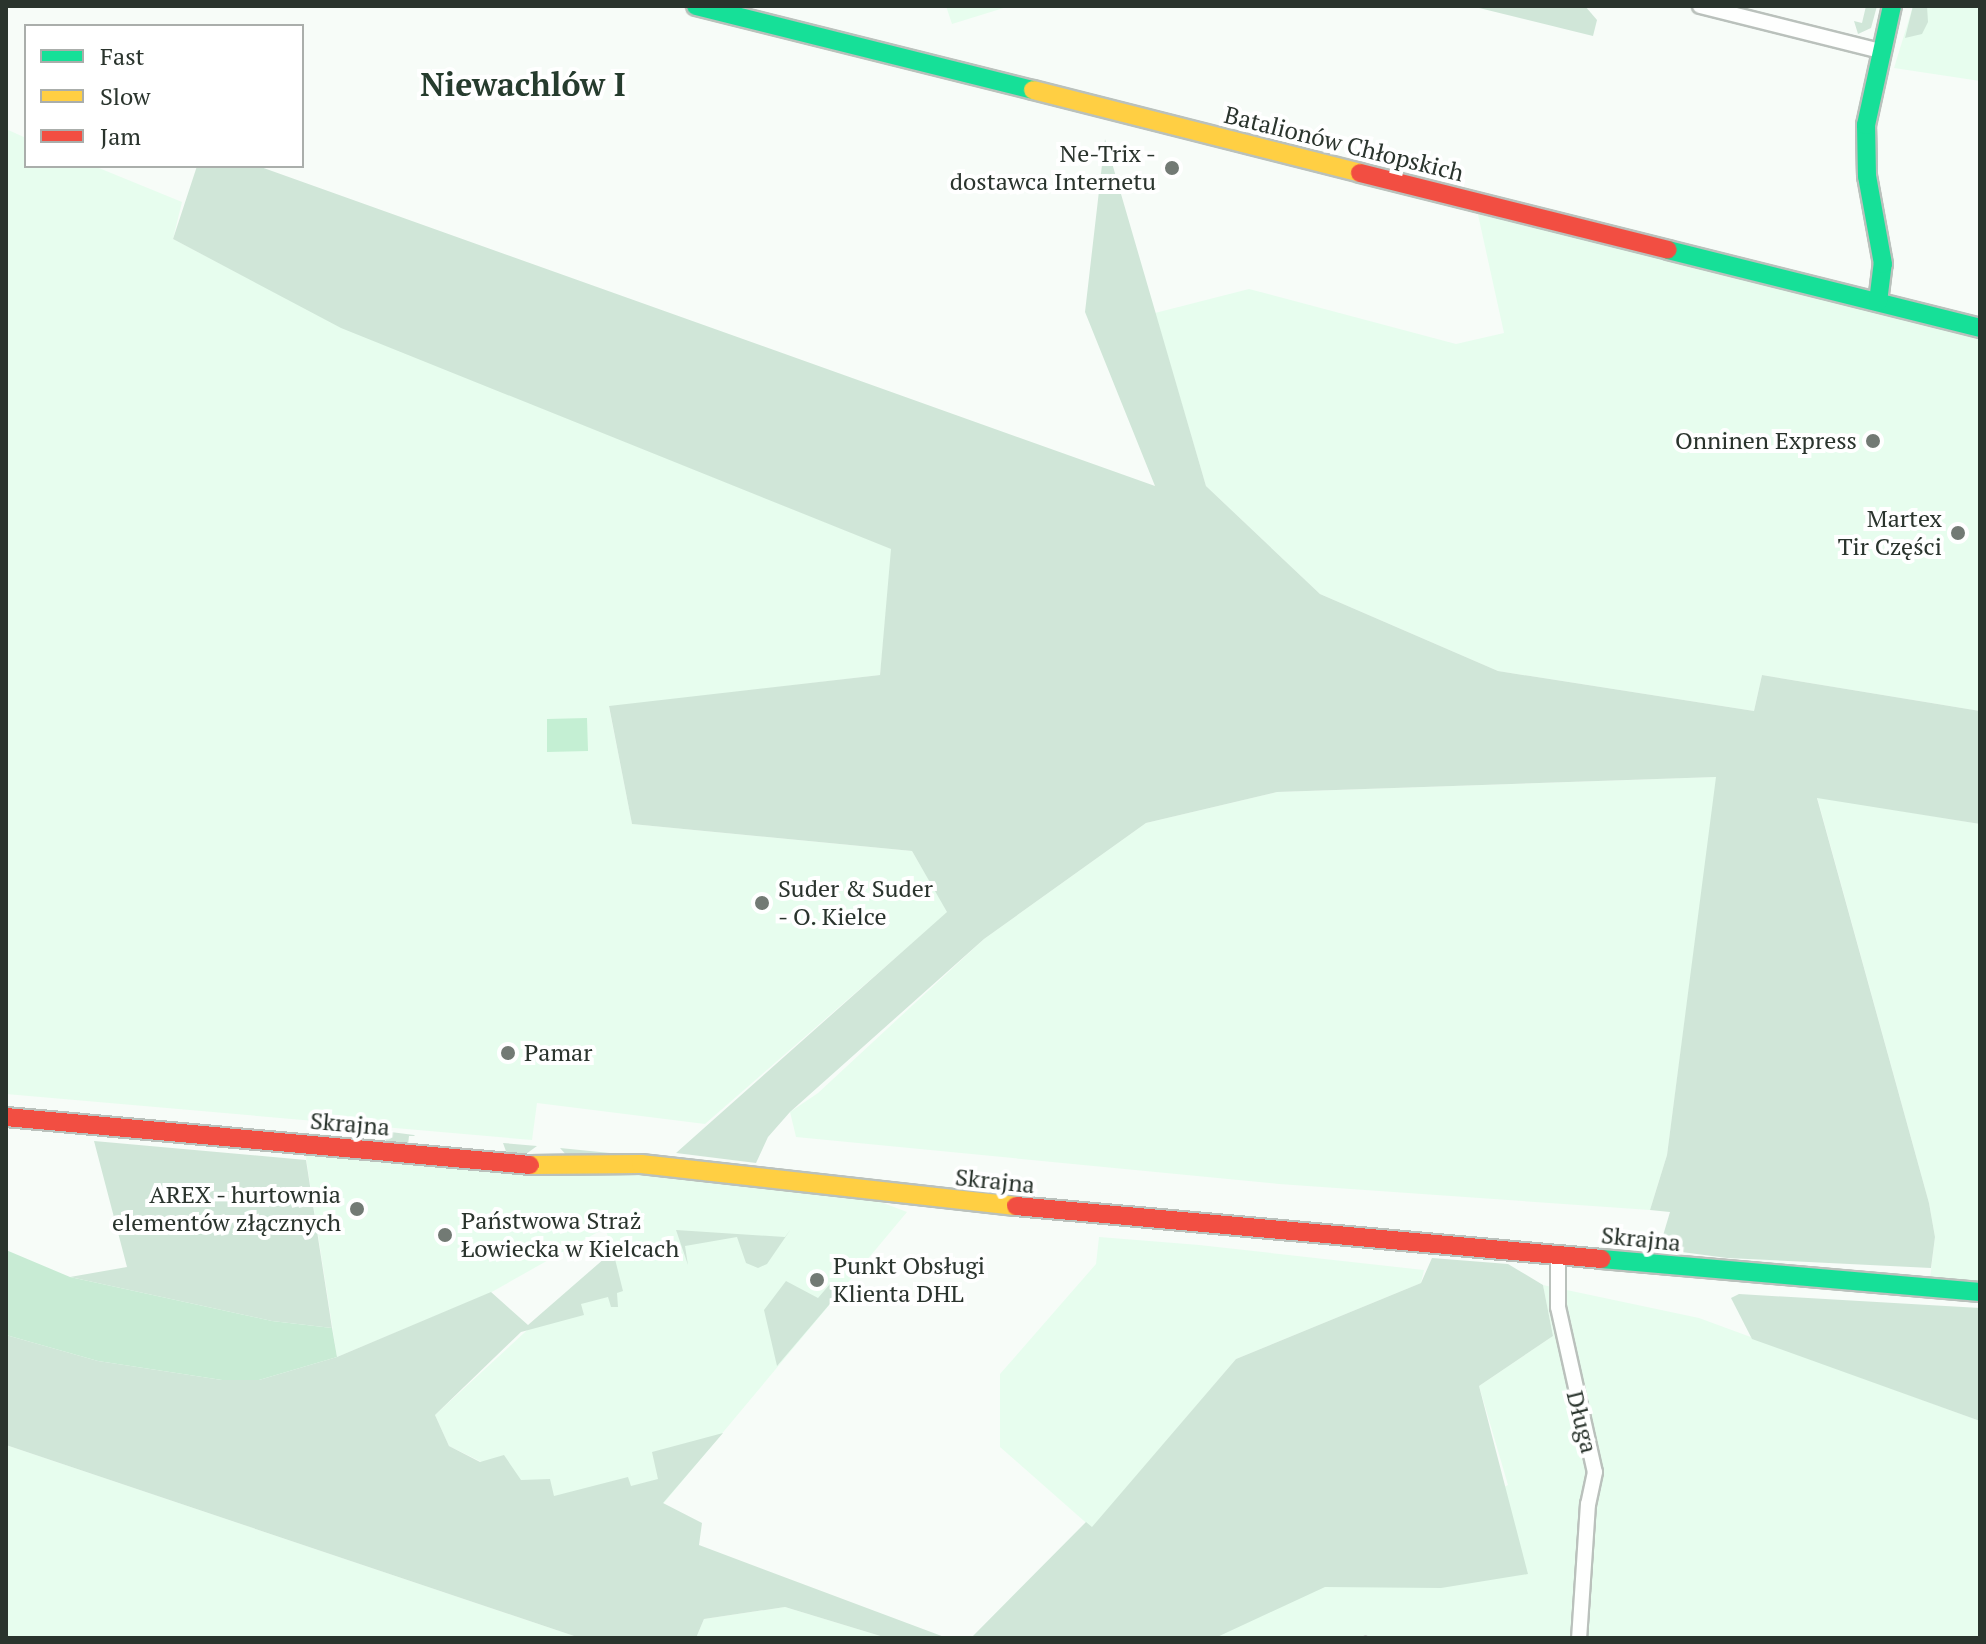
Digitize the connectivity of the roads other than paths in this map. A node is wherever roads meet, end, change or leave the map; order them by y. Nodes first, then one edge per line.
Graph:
1 (696, 6) edge
2 (1700, 6) edge
3 (1892, 6) edge
4 (1881, 51) junction
5 (1878, 302) junction
6 (1980, 328) edge
7 (6, 1117) edge
8 (1558, 1255) junction
9 (1980, 1292) edge
10 (1579, 1638) edge

1 - 5 street, Batalionów Chłopskich
2 - 4 street
3 - 4 street
4 - 5 street
5 - 6 street, Batalionów Chłopskich
7 - 8 street, Skrajna
8 - 9 street, Skrajna
8 - 10 street, Długa

